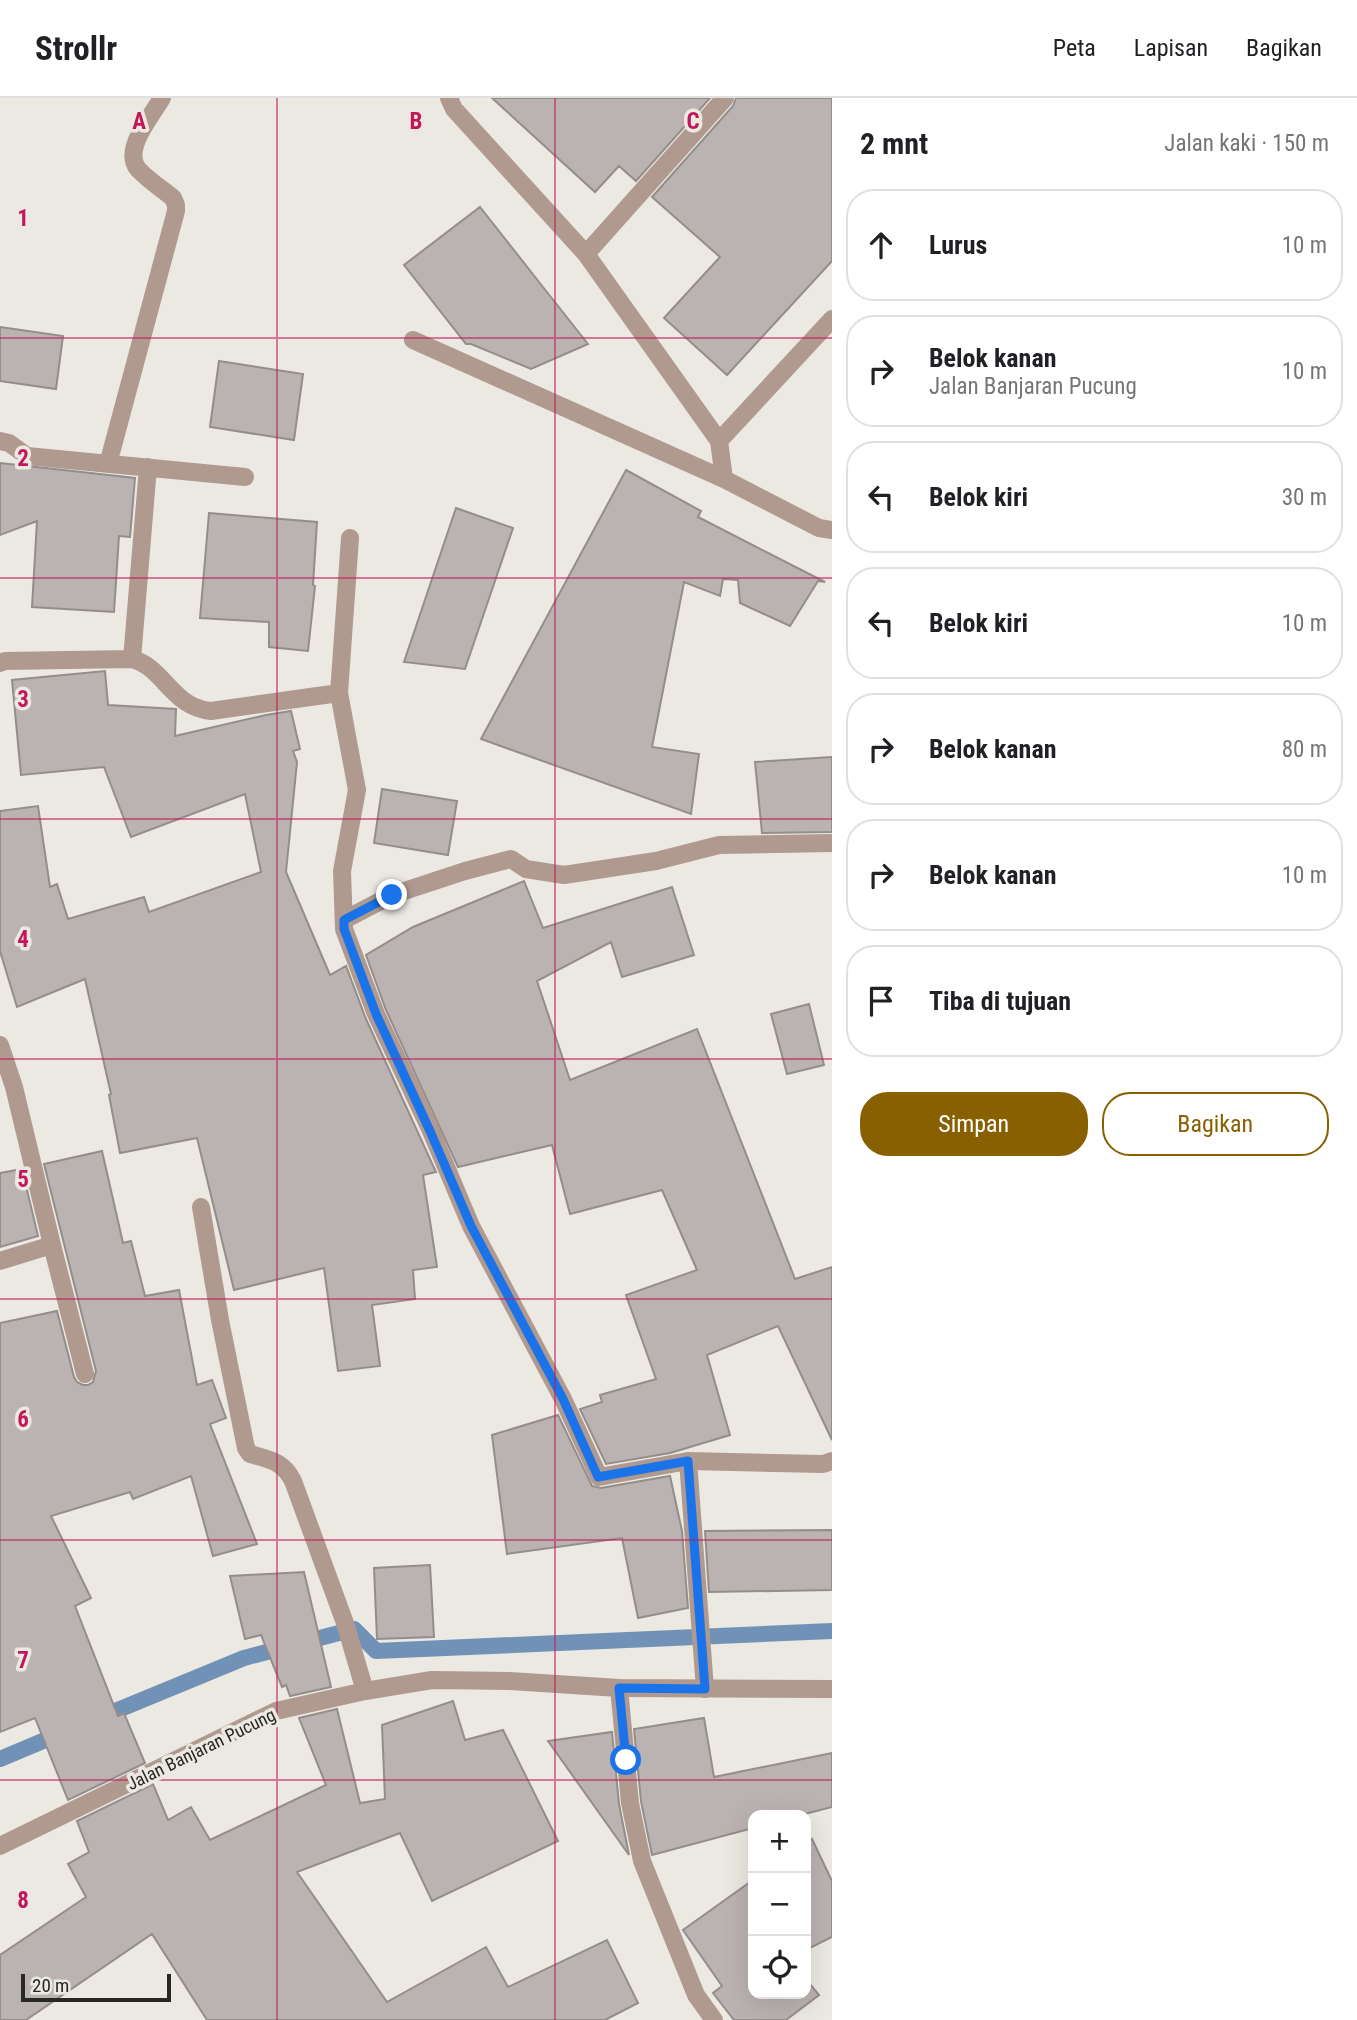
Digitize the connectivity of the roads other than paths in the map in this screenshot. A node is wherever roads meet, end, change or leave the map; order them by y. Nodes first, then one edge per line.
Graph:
1 (162, 98) edge
2 (449, 98) edge
3 (726, 98) edge
4 (586, 254) junction
5 (832, 319) edge
6 (413, 340) dead end
7 (0, 441) edge
8 (719, 441) junction
9 (108, 464) junction
10 (148, 467) junction
11 (245, 477) dead end
12 (724, 479) junction
13 (832, 530) edge
14 (350, 538) dead end
15 (132, 659) junction
16 (0, 663) edge
17 (339, 693) junction
18 (832, 843) edge
19 (344, 920) junction
20 (0, 1045) edge
21 (201, 1207) dead end
22 (52, 1245) junction
23 (0, 1261) edge
24 (85, 1374) dead end
25 (688, 1461) junction
26 (832, 1461) edge
27 (619, 1688) junction
28 (705, 1689) junction
29 (832, 1689) edge
30 (365, 1691) junction
31 (0, 1846) edge
32 (714, 2020) edge

1 - 9 street
2 - 4 street
3 - 4 street
4 - 8 street
5 - 8 street
6 - 12 street
7 - 9 street
8 - 12 street
9 - 10 street
10 - 11 street
10 - 15 street
12 - 13 street
14 - 17 street
15 - 16 street
15 - 17 street
17 - 19 street
18 - 19 street
19 - 25 street
20 - 22 street
21 - 30 street
22 - 23 street
22 - 24 street
25 - 26 street
25 - 28 street
27 - 28 street, Jalan Banjaran Pucung
27 - 30 street, Jalan Banjaran Pucung
27 - 32 street
28 - 29 street, Jalan Banjaran Pucung
30 - 31 street, Jalan Banjaran Pucung

